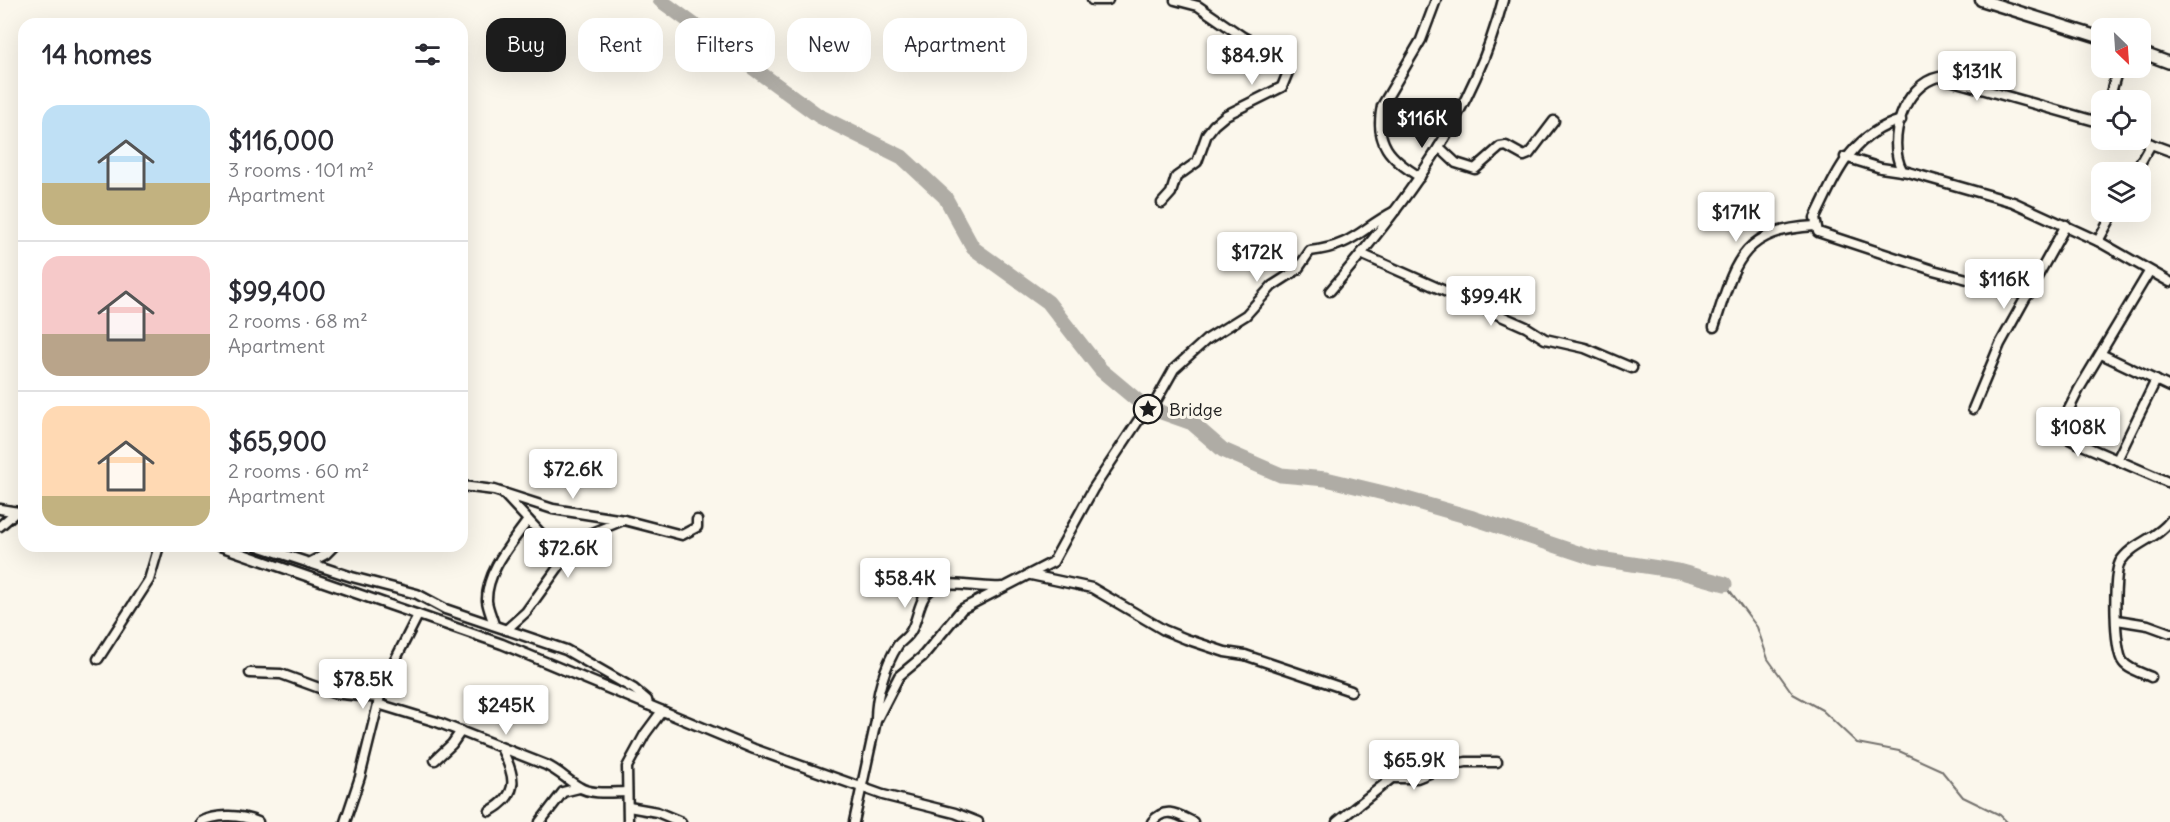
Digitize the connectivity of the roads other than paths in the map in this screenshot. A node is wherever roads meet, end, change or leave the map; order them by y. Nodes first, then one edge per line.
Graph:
1 (1092, 0) edge
2 (1108, 0) edge
3 (1175, 0) edge
4 (1436, 0) edge
5 (1503, 0) edge
6 (1981, 0) edge
7 (2091, 35) edge
8 (2151, 56) edge
9 (2170, 63) edge
10 (1901, 120) junction
11 (2091, 120) edge
12 (1554, 121) dead end
13 (2151, 144) edge
14 (1439, 147) junction
15 (2170, 151) edge
16 (1845, 157) junction
17 (1902, 170) junction
18 (1420, 177) junction
19 (1162, 203) dead end
20 (1395, 211) junction
21 (2108, 222) edge
22 (2066, 225) junction
23 (1815, 226) junction
24 (2098, 241) junction
25 (1361, 254) junction
26 (2149, 272) junction
27 (2170, 282) edge
28 (1330, 291) dead end
29 (2028, 295) junction
30 (1714, 327) dead end
31 (2101, 354) junction
32 (1632, 368) dead end
33 (2156, 380) junction
34 (2170, 387) edge
35 (1973, 409) dead end
36 (2117, 460) junction
37 (2170, 483) edge
38 (468, 487) edge
39 (503, 493) junction
40 (0, 509) edge
41 (18, 513) edge
42 (18, 514) edge
43 (528, 520) junction
44 (624, 520) junction
45 (697, 520) dead end
46 (2170, 521) edge
47 (0, 526) edge
48 (157, 552) edge
49 (237, 552) edge
50 (276, 552) edge
51 (324, 552) edge
52 (327, 552) edge
53 (566, 556) junction
54 (309, 563) junction
55 (323, 568) junction
56 (1031, 575) junction
57 (1009, 587) junction
58 (418, 615) junction
59 (2117, 620) junction
60 (494, 625) junction
61 (506, 630) junction
62 (2170, 633) edge
63 (98, 659) dead end
64 (250, 673) dead end
65 (2151, 677) dead end
66 (1351, 691) dead end
67 (378, 701) junction
68 (648, 705) junction
69 (662, 711) junction
70 (876, 721) junction
71 (461, 731) junction
72 (501, 748) junction
73 (435, 760) dead end
74 (1497, 762) dead end
75 (860, 787) junction
76 (579, 788) junction
77 (627, 792) junction
78 (629, 807) junction
79 (490, 811) dead end
80 (201, 822) edge
81 (258, 822) edge
82 (345, 822) edge
83 (540, 822) edge
84 (628, 822) edge
85 (681, 822) edge
86 (854, 822) edge
87 (978, 822) edge
88 (1152, 822) edge
89 (1193, 822) edge
90 (1337, 822) edge

1 - 2 street
3 - 19 street
4 - 18 street
5 - 14 street
6 - 7 main road
8 - 9 main road
10 - 11 street
10 - 16 street
10 - 17 street
12 - 14 street
13 - 15 street
14 - 18 street
16 - 17 street
16 - 23 street
17 - 22 street
18 - 20 street
20 - 25 street
20 - 56 street
21 - 24 street
22 - 24 street
22 - 29 street
23 - 29 street
23 - 30 street
24 - 26 street
25 - 28 street
25 - 32 street
26 - 27 street
26 - 31 street
29 - 35 street
31 - 33 street
31 - 36 street
33 - 34 street
33 - 36 street
36 - 37 street
38 - 39 street
39 - 43 street
39 - 44 street
40 - 41 street
42 - 47 street
43 - 53 street
43 - 60 street
44 - 45 street
44 - 53 street
46 - 59 street
48 - 63 street
49 - 58 street
50 - 54 street
51 - 54 street
52 - 55 street
53 - 61 street
54 - 55 street
55 - 60 street
56 - 57 street
56 - 66 street
57 - 70 street
57 - 70 street
58 - 67 street
58 - 68 street
59 - 62 street
59 - 65 street
60 - 61 street
61 - 68 street
64 - 67 street
67 - 71 street
67 - 82 street
68 - 69 street
69 - 75 street
69 - 77 street
70 - 75 street
71 - 72 street
71 - 73 street
72 - 76 street
72 - 79 street
74 - 90 street
75 - 86 street
75 - 87 street
76 - 77 street
76 - 83 street
77 - 78 street
78 - 84 street
78 - 85 street
80 - 81 street
88 - 89 street

